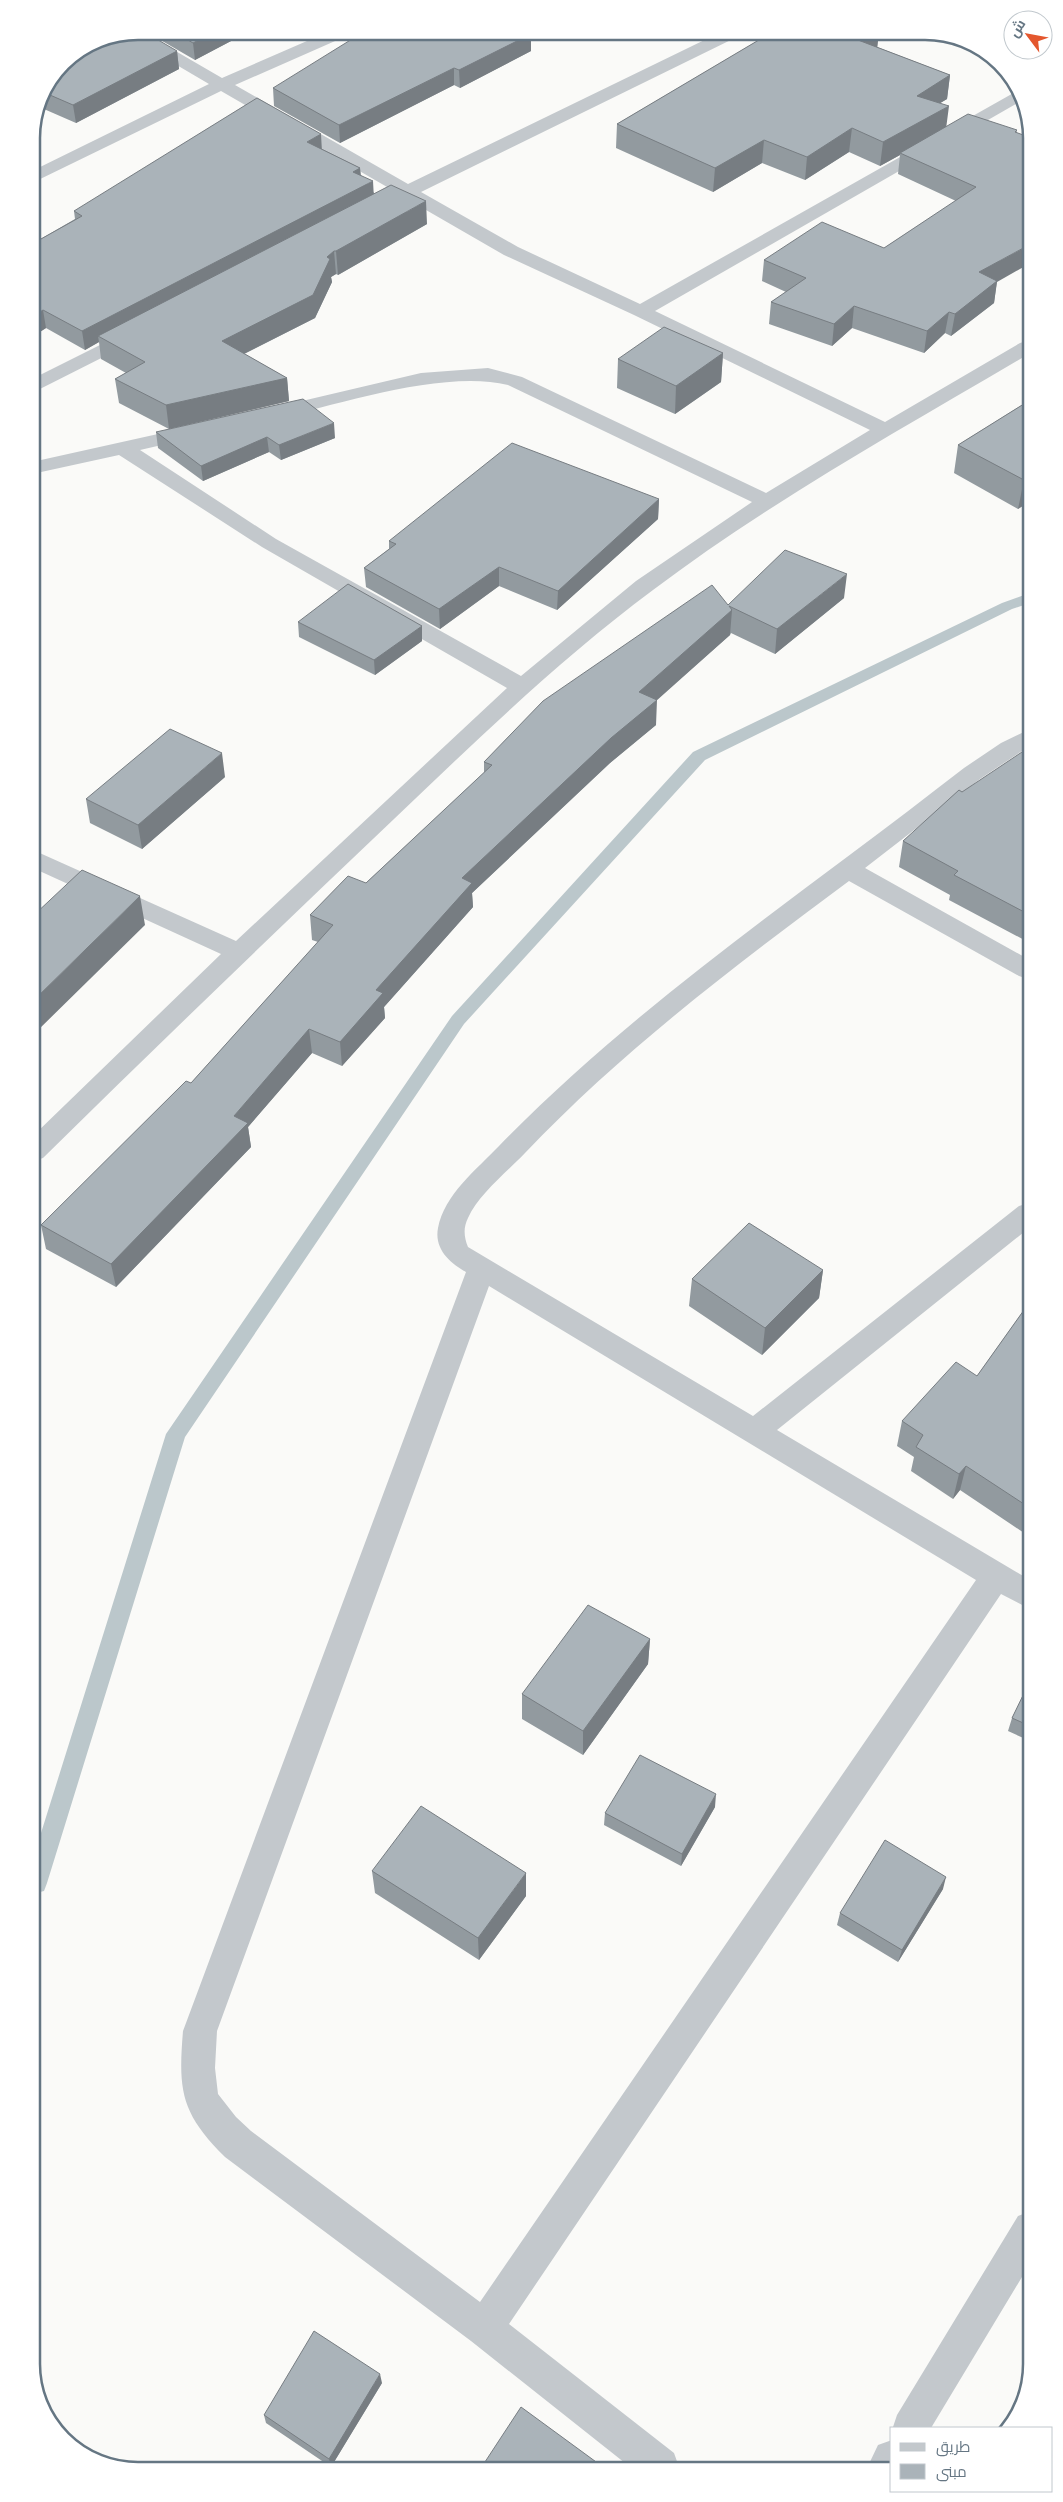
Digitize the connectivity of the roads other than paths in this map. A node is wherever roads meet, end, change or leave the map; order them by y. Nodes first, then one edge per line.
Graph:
1 (144, 40) edge
2 (324, 40) edge
3 (720, 40) edge
4 (220, 85) junction
5 (1014, 98) edge
6 (40, 174) edge
7 (405, 192) junction
8 (379, 205) edge
9 (641, 311) junction
10 (145, 328) edge
11 (1023, 349) edge
12 (40, 383) edge
13 (258, 417) edge
14 (210, 428) edge
15 (886, 430) junction
16 (123, 448) junction
17 (40, 466) edge
18 (767, 502) junction
19 (521, 686) junction
20 (1023, 740) edge
21 (40, 861) edge
22 (848, 869) junction
23 (238, 952) junction
24 (1023, 967) edge
25 (40, 1145) edge
26 (1023, 1218) edge
27 (482, 1267) junction
28 (754, 1430) junction
29 (996, 1576) junction
30 (1023, 1592) edge
31 (1023, 2243) edge
32 (484, 2328) junction
33 (911, 2427) edge
34 (654, 2462) edge

1 - 4 street
2 - 4 street
3 - 7 street
4 - 6 street
4 - 7 street
5 - 9 street
7 - 8 street
7 - 9 street
9 - 15 street
10 - 12 street
11 - 15 street
13 - 18 street
14 - 16 street
15 - 18 street
16 - 17 street
16 - 19 street
18 - 19 street
19 - 23 street
20 - 22 street
21 - 23 street
22 - 24 street
22 - 27 street
23 - 25 street
26 - 28 street
27 - 28 street
27 - 32 street
28 - 29 street
29 - 30 street
29 - 32 street
31 - 33 street
32 - 34 street

